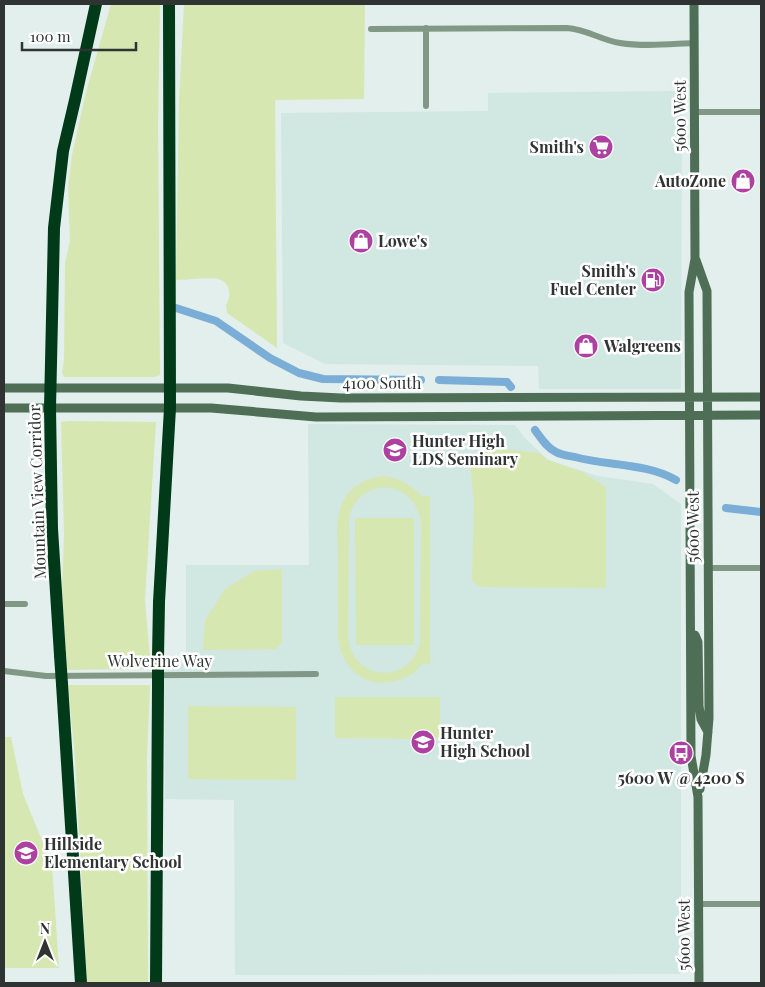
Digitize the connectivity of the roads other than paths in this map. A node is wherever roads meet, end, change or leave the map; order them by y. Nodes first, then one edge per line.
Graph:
1 (96, 4) edge
2 (169, 4) edge
3 (694, 4) edge
4 (426, 28) junction
5 (371, 29) dead end
6 (694, 43) junction
7 (426, 106) dead end
8 (695, 112) junction
9 (761, 112) edge
10 (695, 259) junction
11 (4, 388) edge
12 (50, 388) junction
13 (169, 388) junction
14 (689, 397) junction
15 (708, 397) junction
16 (761, 397) edge
17 (4, 408) edge
18 (50, 408) junction
19 (170, 408) junction
20 (690, 415) junction
21 (708, 415) junction
22 (761, 415) edge
23 (708, 568) junction
24 (761, 568) edge
25 (4, 604) edge
26 (25, 604) dead end
27 (691, 635) junction
28 (4, 671) edge
29 (316, 674) dead end
30 (708, 732) junction
31 (698, 797) junction
32 (698, 904) junction
33 (761, 904) edge
34 (81, 983) edge
35 (156, 983) edge
36 (699, 983) edge

1 - 12 highway, Mountain View Corridor
2 - 13 highway
3 - 6 main road, 5600 West
4 - 5 street
4 - 6 street
4 - 7 street
6 - 8 main road, 5600 West
8 - 9 street
8 - 10 main road, 5600 West
10 - 14 main road, 5600 West
10 - 15 main road, 5600 West
11 - 12 main road, 4100 South
12 - 13 main road, 4100 South
12 - 18 highway, Mountain View Corridor
13 - 14 main road, 4100 South
13 - 19 highway
14 - 15 main road, 4100 South
14 - 20 main road, 5600 West
15 - 16 main road, 4100 South
15 - 21 main road, 5600 West
17 - 18 main road, 4100 South
18 - 19 main road, 4100 South
18 - 34 highway, Mountain View Corridor, bridge
19 - 20 main road, 4100 South
19 - 35 highway, bridge
20 - 21 main road, 4100 South
20 - 27 main road, 5600 West
21 - 22 main road, 4100 South
21 - 23 main road, 5600 West
23 - 24 street
23 - 30 main road, 5600 West
25 - 26 street
27 - 30 main road
27 - 31 main road, 5600 West
28 - 29 street, Wolverine Way
30 - 31 main road, 5600 West
31 - 32 main road, 5600 West
32 - 33 street
32 - 36 main road, 5600 West

